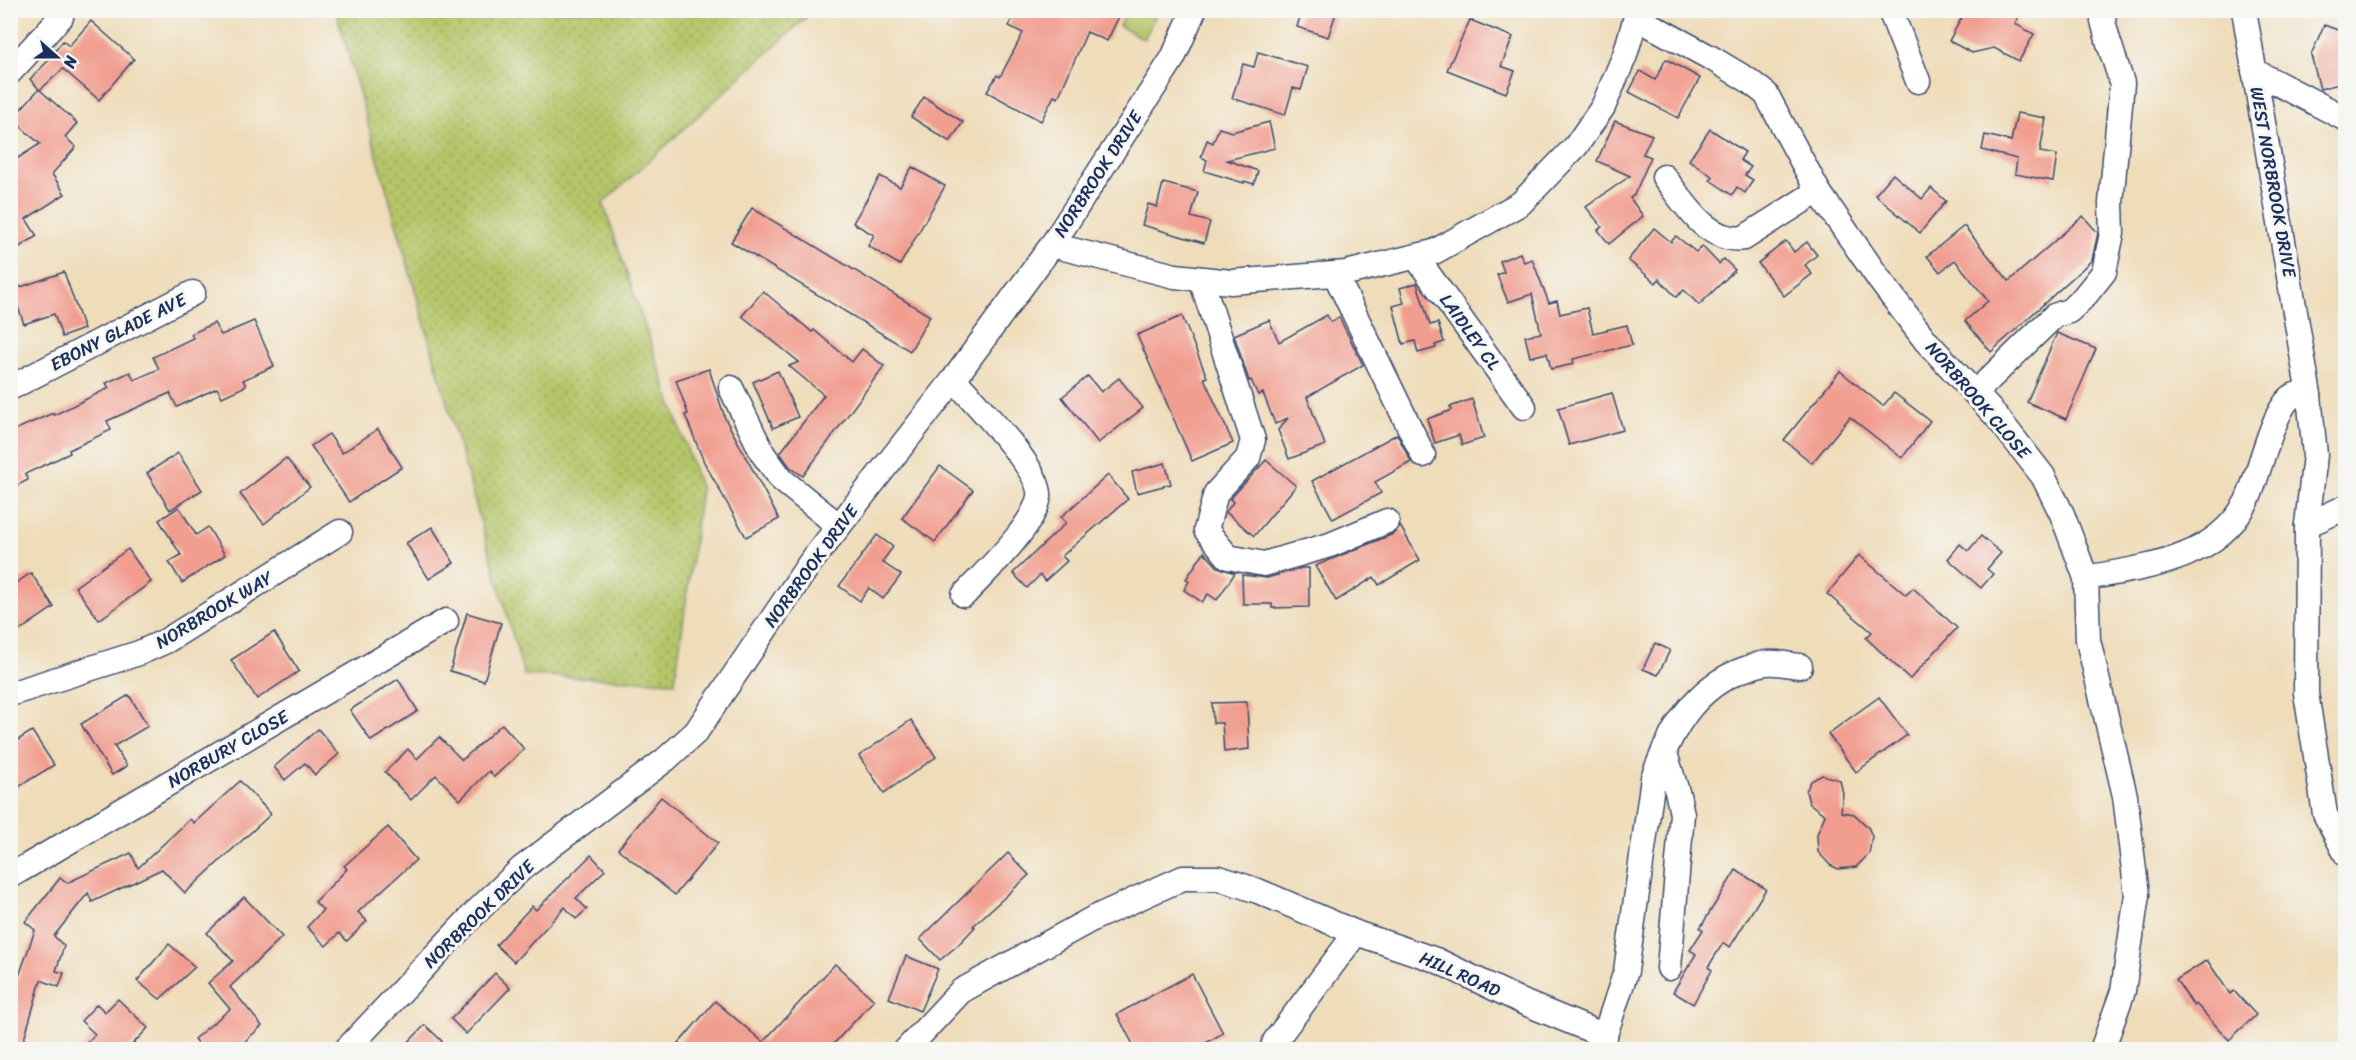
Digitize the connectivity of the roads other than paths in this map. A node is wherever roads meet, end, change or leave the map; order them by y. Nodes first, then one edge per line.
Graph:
1 (1194, 10) edge
2 (1890, 10) edge
3 (2104, 10) edge
4 (2244, 10) edge
5 (1637, 14) edge
6 (61, 17) dead end
7 (2254, 71) junction
8 (10, 72) edge
9 (1918, 81) dead end
10 (2346, 119) edge
11 (1664, 177) dead end
12 (1818, 191) junction
13 (1052, 245) junction
14 (1416, 257) junction
15 (1335, 274) junction
16 (1201, 279) junction
17 (193, 293) dead end
18 (954, 380) junction
19 (10, 388) edge
20 (731, 388) dead end
21 (1975, 393) junction
22 (2309, 395) junction
23 (1524, 408) dead end
24 (1423, 455) dead end
25 (2346, 507) edge
26 (1387, 521) dead end
27 (2307, 525) junction
28 (839, 526) junction
29 (340, 532) dead end
30 (2086, 578) junction
31 (964, 594) dead end
32 (446, 621) dead end
33 (1800, 666) dead end
34 (10, 694) edge
35 (1664, 750) junction
36 (2346, 854) edge
37 (10, 876) edge
38 (1356, 933) junction
39 (1669, 968) dead end
40 (1602, 1043) edge
41 (346, 1050) edge
42 (906, 1050) edge
43 (1272, 1050) edge
44 (2102, 1050) edge

1 - 13 street, NORBROOK DRIVE
2 - 9 street
3 - 21 street
4 - 7 street
5 - 12 street, NORBROOK CLOSE
5 - 14 street
6 - 8 street
7 - 10 street, WEST NORBROOK DRIVE
7 - 22 street, WEST NORBROOK DRIVE
11 - 12 street
12 - 21 street, NORBROOK CLOSE
13 - 16 street
13 - 18 street, NORBROOK DRIVE
14 - 15 street
14 - 23 street, LAIDLEY CL
15 - 16 street
15 - 24 street
16 - 26 street
17 - 19 street, EBONY GLADE AVE
18 - 28 street, NORBROOK DRIVE
18 - 31 street
20 - 28 street
21 - 30 street, NORBROOK CLOSE
22 - 27 street
22 - 30 street
25 - 27 street
27 - 36 street
28 - 41 street, NORBROOK DRIVE
29 - 34 street, NORBROOK WAY
30 - 44 street, NORBROOK CLOSE
32 - 37 street, NORBURY CLOSE
33 - 35 street, HILL ROAD
35 - 39 street
35 - 40 street, HILL ROAD
38 - 40 street, HILL ROAD
38 - 42 street, HILL ROAD
38 - 43 street

